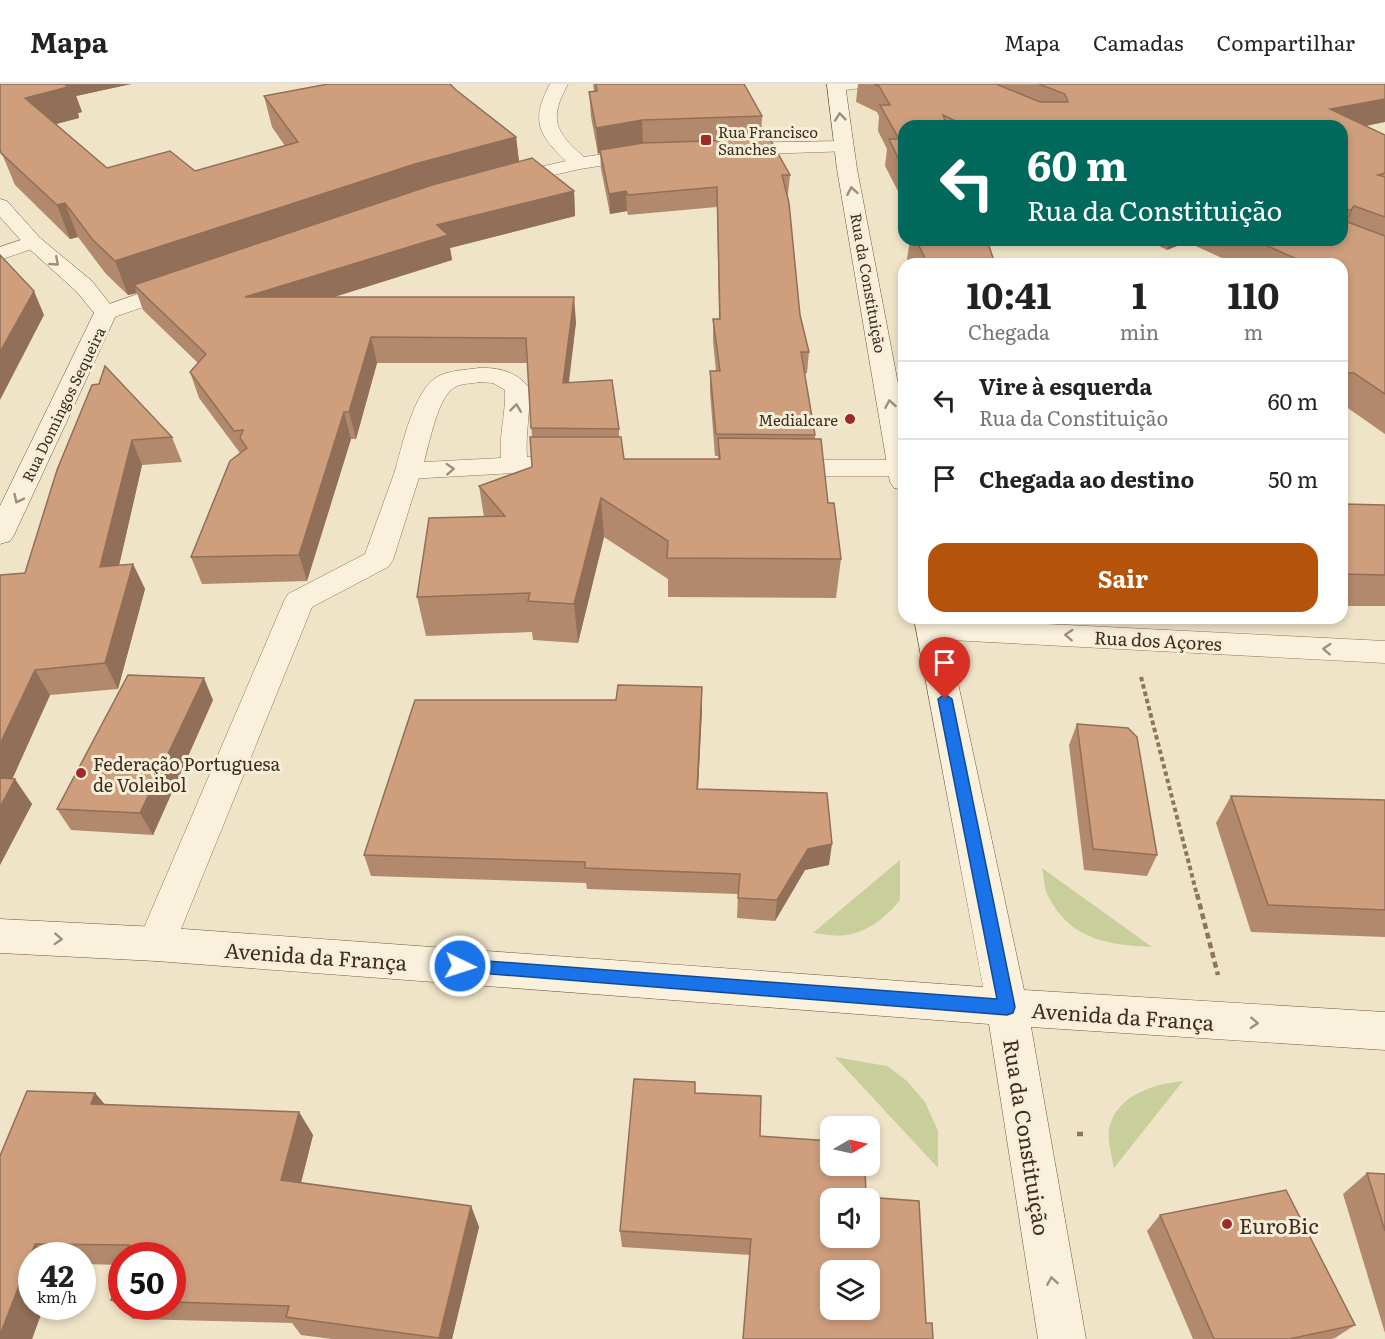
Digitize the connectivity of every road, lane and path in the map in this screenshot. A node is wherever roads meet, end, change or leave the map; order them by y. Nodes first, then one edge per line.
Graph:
1 (559, 84) edge
2 (843, 85) edge
3 (844, 147) junction
4 (714, 150) edge
5 (663, 153) edge
6 (580, 163) junction
7 (478, 187) edge
8 (0, 205) edge
9 (33, 242) junction
10 (0, 254) edge
11 (202, 279) edge
12 (106, 313) junction
13 (898, 447) edge
14 (515, 465) junction
15 (597, 466) edge
16 (760, 467) edge
17 (408, 471) junction
18 (898, 475) edge
19 (0, 535) edge
20 (930, 624) edge
21 (943, 624) edge
22 (1131, 639) junction
23 (1385, 652) edge
24 (0, 936) edge
25 (156, 944) junction
26 (1007, 1007) junction
27 (1230, 1022) junction
28 (1385, 1031) edge
29 (1062, 1339) edge

1 - 6 main road
3 -> 2 main road, Rua da Constituição
3 - 4 main road
13 -> 3 main road, Rua da Constituição
5 - 6 main road
6 - 7 main road
8 - 9 main road, Rua Domingos Sequeira
9 - 10 main road
9 -> 12 main road, Rua Domingos Sequeira
11 - 12 main road
12 -> 19 main road, Rua Domingos Sequeira
14 - 15 main road
17 -> 14 main road
14 -> 17 main road
16 - 18 main road
17 - 25 main road
20 - 26 main road, Rua da Constituição
22 -> 21 main road, Rua dos Açores
23 -> 22 main road, Rua dos Açores
22 - 27 path
24 -> 25 main road, Avenida da França
25 - 26 main road, Avenida da França
26 - 27 main road, Avenida da França
29 -> 26 main road, Rua da Constituição
27 -> 28 main road, Avenida da França

